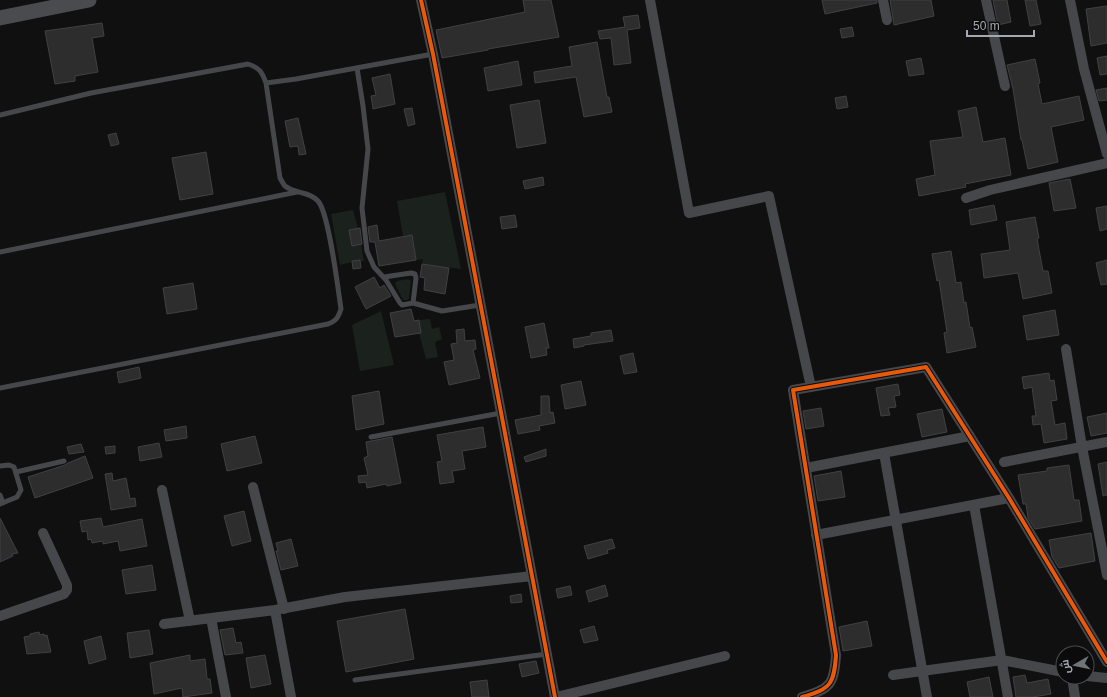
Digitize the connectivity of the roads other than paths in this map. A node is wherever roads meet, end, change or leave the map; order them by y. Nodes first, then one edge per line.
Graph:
1 (89, 0) edge
2 (421, 0) edge
3 (650, 0) edge
4 (883, 0) edge
5 (986, 0) edge
6 (1070, 0) edge
7 (0, 18) edge
8 (888, 20) dead end
9 (433, 54) junction
10 (357, 68) junction
11 (266, 83) junction
12 (1005, 86) dead end
13 (0, 115) edge
14 (1107, 154) edge
15 (1107, 163) edge
16 (297, 192) junction
17 (966, 198) dead end
18 (0, 252) edge
19 (384, 277) junction
20 (412, 303) junction
21 (480, 305) junction
22 (1066, 349) dead end
23 (811, 387) junction
24 (0, 388) edge
25 (501, 413) junction
26 (970, 436) junction
27 (371, 437) dead end
28 (1107, 442) edge
29 (1082, 447) junction
30 (884, 453) junction
31 (64, 461) dead end
32 (1004, 462) dead end
33 (0, 466) edge
34 (806, 468) junction
35 (16, 472) junction
36 (254, 486) dead end
37 (162, 490) dead end
38 (0, 495) edge
39 (1009, 498) junction
40 (2, 504) edge
41 (974, 505) junction
42 (896, 520) junction
43 (43, 533) dead end
44 (816, 535) junction
45 (1107, 575) edge
46 (532, 576) junction
47 (280, 609) junction
48 (0, 616) edge
49 (211, 618) junction
50 (190, 621) junction
51 (164, 624) dead end
52 (547, 654) junction
53 (724, 656) dead end
54 (1002, 660) junction
55 (1107, 662) edge
56 (1055, 670) edge
57 (922, 671) junction
58 (893, 675) dead end
59 (1095, 677) edge
60 (1107, 678) edge
61 (355, 680) dead end
62 (1074, 685) edge
63 (226, 697) edge
64 (291, 697) edge
65 (555, 697) edge
66 (802, 697) edge
67 (927, 697) edge
68 (1008, 697) edge
69 (1076, 697) edge

1 - 7 street
2 - 9 street
3 - 23 street
4 - 8 street
5 - 12 street
6 - 14 street
9 - 10 lane
9 - 21 street
10 - 11 lane
10 - 19 lane
11 - 13 lane
11 - 16 lane
15 - 17 street
16 - 18 lane
16 - 24 lane
19 - 20 lane
19 - 20 lane
20 - 21 lane
21 - 25 street
22 - 29 street
23 - 26 street
23 - 34 street
25 - 27 lane
25 - 46 street
26 - 30 street
26 - 39 street
28 - 29 street
29 - 32 street
29 - 45 street
30 - 34 street
30 - 42 street
31 - 35 lane
33 - 35 lane
34 - 44 street
35 - 40 lane
36 - 47 street
37 - 50 street
38 - 40 lane
39 - 41 street
39 - 55 street
41 - 42 street
41 - 54 street
42 - 44 street
42 - 57 street
43 - 48 street
44 - 66 street
46 - 47 street
46 - 52 street
47 - 49 street
47 - 64 street
49 - 50 street
49 - 63 street
50 - 51 street
52 - 61 lane
52 - 65 street
53 - 65 street
54 - 56 street
54 - 57 street
54 - 68 street
57 - 58 street
57 - 67 street
59 - 60 street
62 - 69 street

